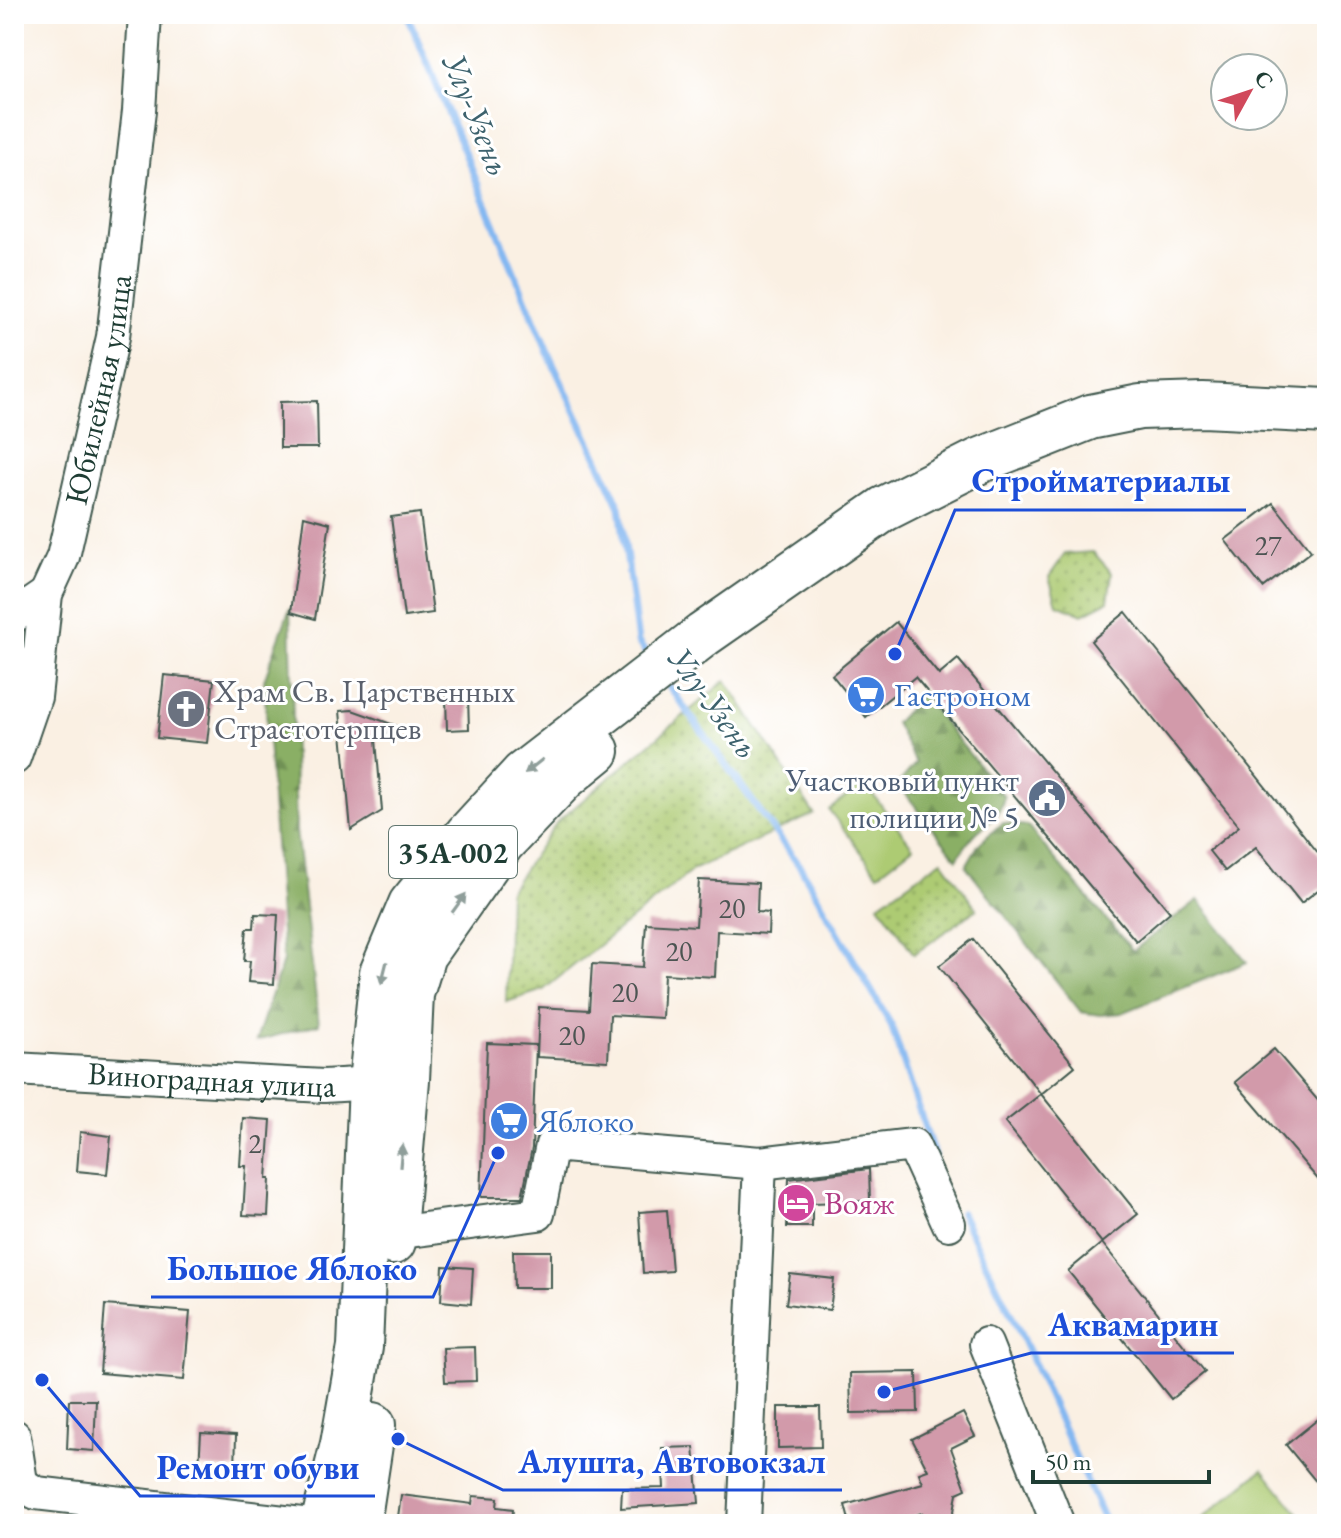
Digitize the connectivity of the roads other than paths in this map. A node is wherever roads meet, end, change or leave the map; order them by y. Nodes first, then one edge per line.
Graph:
1 (145, 14) edge
2 (1327, 411) edge
3 (1327, 425) edge
4 (46, 594) junction
5 (14, 616) edge
6 (692, 659) junction
7 (14, 758) edge
8 (14, 1069) edge
9 (389, 1082) junction
10 (760, 1163) junction
11 (949, 1224) dead end
12 (394, 1233) junction
13 (986, 1344) dead end
14 (14, 1436) edge
15 (24, 1485) edge
16 (302, 1524) edge
17 (323, 1524) edge
18 (358, 1524) edge
19 (744, 1524) edge
20 (1058, 1524) edge

1 - 4 street, Юбилейная улица
2 - 6 highway, 35А-002
3 - 6 highway
4 - 5 street
4 - 7 street, Юбилейная улица
6 - 9 highway, 35А-002
8 - 9 street, Виноградная улица
12 -> 9 highway
9 - 17 highway, 35А-002
10 - 11 street
10 - 12 street
10 - 19 street
12 - 18 highway
13 - 20 street
14 - 15 street
15 - 16 street

